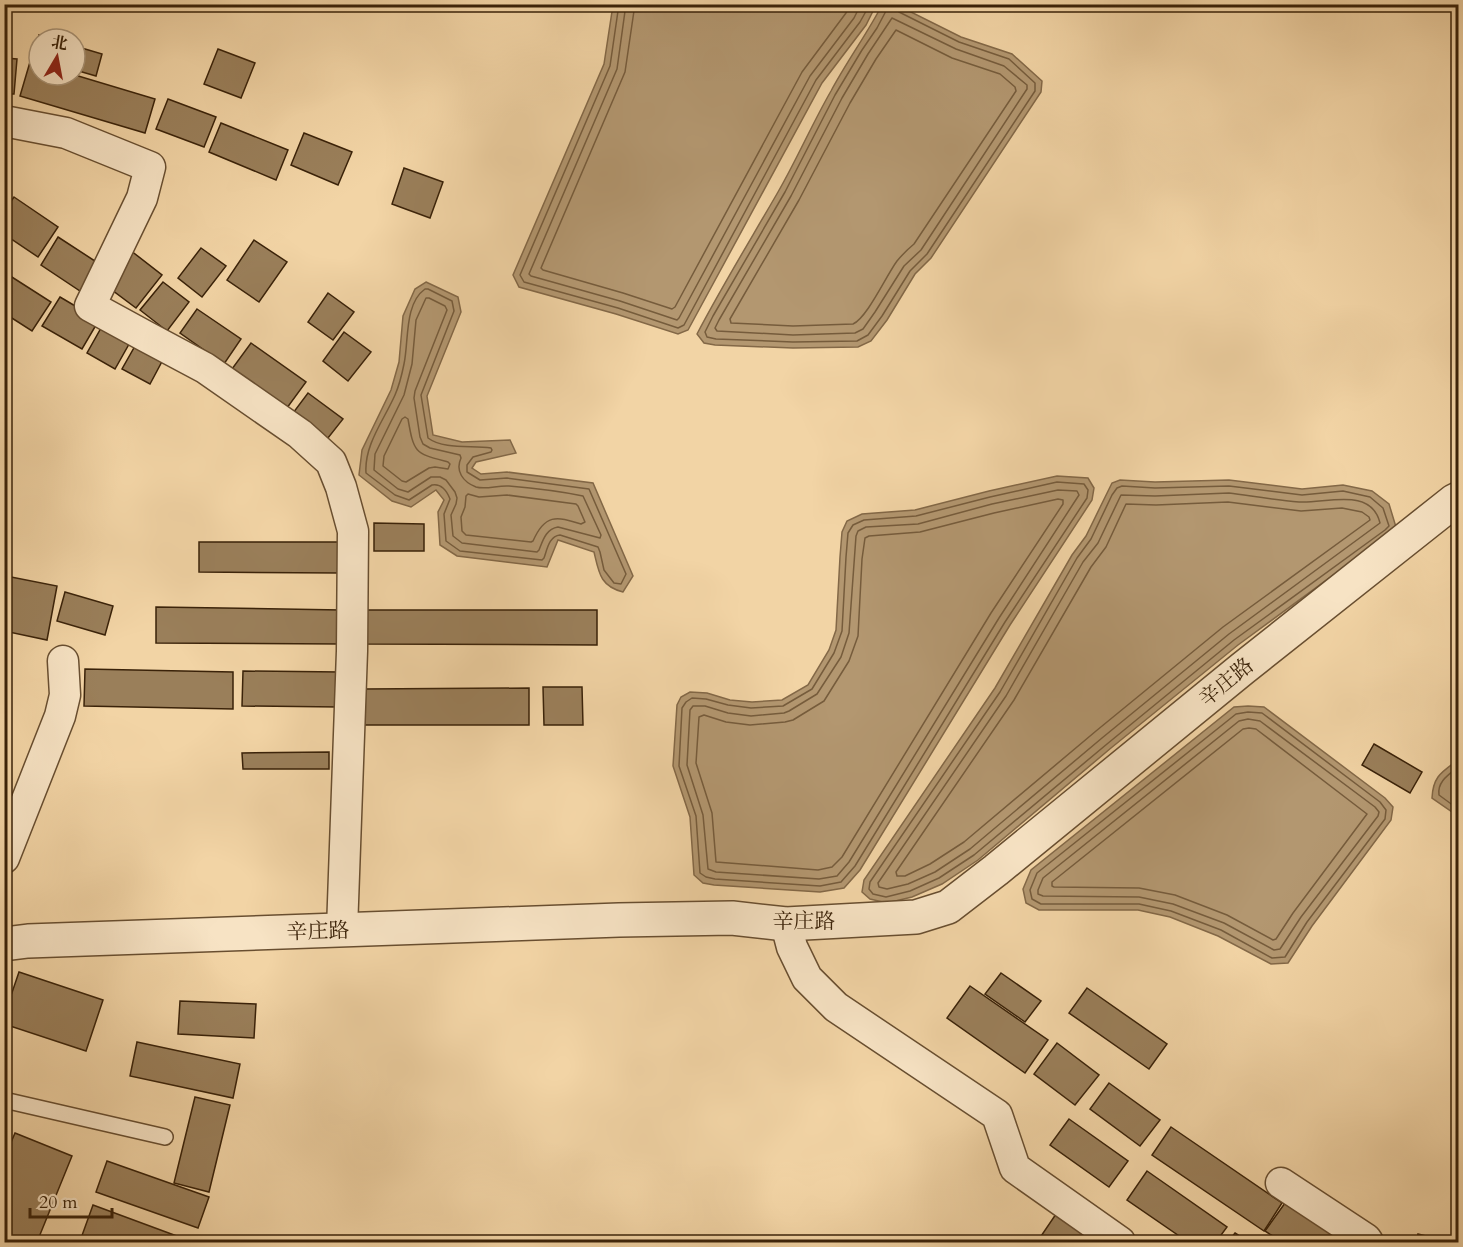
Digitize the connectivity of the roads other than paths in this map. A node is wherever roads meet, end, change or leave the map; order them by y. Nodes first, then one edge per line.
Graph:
1 (4, 121) edge
2 (1458, 499) edge
3 (63, 661) dead end
4 (4, 858) edge
5 (786, 924) junction
6 (342, 930) junction
7 (4, 944) edge
8 (4, 1100) edge
9 (165, 1137) dead end
10 (1281, 1183) dead end
11 (1120, 1242) edge
12 (1368, 1242) edge

1 - 6 street
2 - 5 street, 辛庄路
3 - 4 street
5 - 6 street, 辛庄路
5 - 11 street
6 - 7 street, 辛庄路
8 - 9 lane
10 - 12 street

